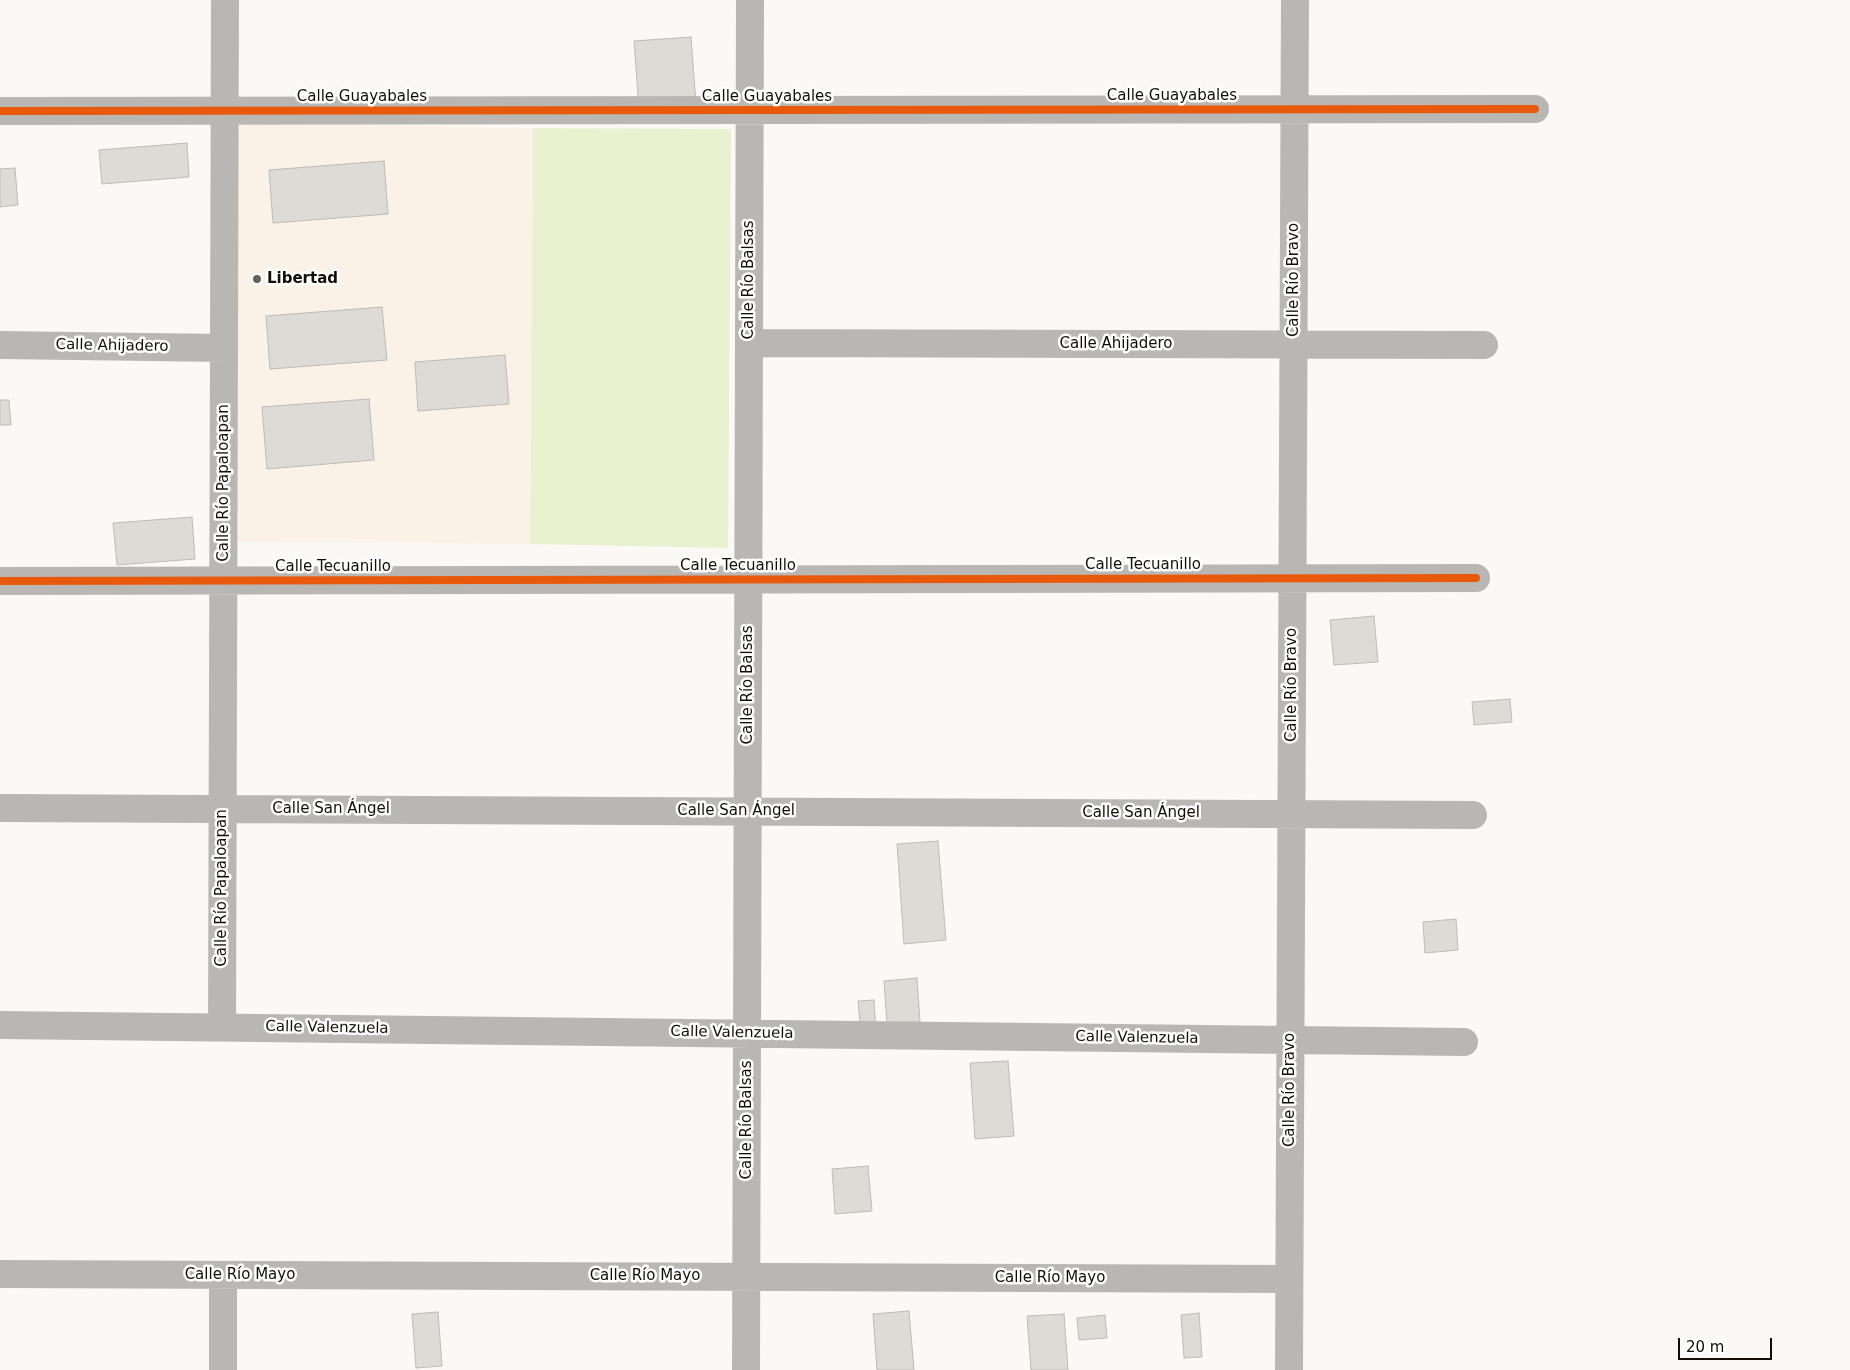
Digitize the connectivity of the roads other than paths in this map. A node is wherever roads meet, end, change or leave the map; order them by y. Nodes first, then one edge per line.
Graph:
1 (225, 0) edge
2 (750, 0) edge
3 (1295, 0) edge
4 (750, 110) junction
5 (1295, 110) junction
6 (1535, 110) dead end
7 (0, 111) edge
8 (224, 111) junction
9 (749, 343) junction
10 (0, 345) edge
11 (1293, 345) junction
12 (1484, 346) dead end
13 (224, 348) junction
14 (1292, 578) junction
15 (1476, 578) dead end
16 (748, 579) junction
17 (223, 580) junction
18 (0, 581) edge
19 (0, 808) edge
20 (223, 809) junction
21 (747, 812) junction
22 (1291, 814) junction
23 (1473, 815) dead end
24 (0, 1025) edge
25 (222, 1027) junction
26 (747, 1034) junction
27 (1290, 1040) junction
28 (1464, 1042) dead end
29 (0, 1274) edge
30 (223, 1274) junction
31 (746, 1277) junction
32 (1289, 1279) junction
33 (223, 1370) edge
34 (746, 1370) edge
35 (1289, 1370) edge

1 - 8 street, Calle Río Papaloapan
2 - 4 street, Calle Río Balsas
3 - 5 street, Calle Río Bravo
4 - 5 street, Calle Guayabales
4 - 8 street, Calle Guayabales
4 - 9 street, Calle Río Balsas
5 - 6 street, Calle Guayabales
5 - 11 street, Calle Río Bravo
7 - 8 street, Calle Guayabales
8 - 13 street, Calle Río Papaloapan
9 - 11 street, Calle Ahijadero
9 - 16 street, Calle Río Balsas
10 - 13 street, Calle Ahijadero
11 - 12 street, Calle Ahijadero
11 - 14 street, Calle Río Bravo
13 - 17 street, Calle Río Papaloapan
14 - 15 street, Calle Tecuanillo
14 - 16 street, Calle Tecuanillo
14 - 22 street, Calle Río Bravo
16 - 17 street, Calle Tecuanillo
16 - 21 street, Calle Río Balsas
17 - 18 street, Calle Tecuanillo
17 - 20 street, Calle Río Papaloapan
19 - 20 street, Calle San Ángel
20 - 21 street, Calle San Ángel
20 - 25 street, Calle Río Papaloapan
21 - 22 street, Calle San Ángel
21 - 26 street, Calle Río Balsas
22 - 23 street, Calle San Ángel
22 - 27 street, Calle Río Bravo
24 - 25 street, Calle Valenzuela
25 - 26 street, Calle Valenzuela
26 - 27 street, Calle Valenzuela
26 - 31 street, Calle Río Balsas
27 - 28 street, Calle Valenzuela
27 - 32 street, Calle Río Bravo
29 - 30 street, Calle Río Mayo
30 - 31 street, Calle Río Mayo
30 - 33 street
31 - 32 street, Calle Río Mayo
31 - 34 street, Calle Río Balsas
32 - 35 street, Calle Río Bravo

